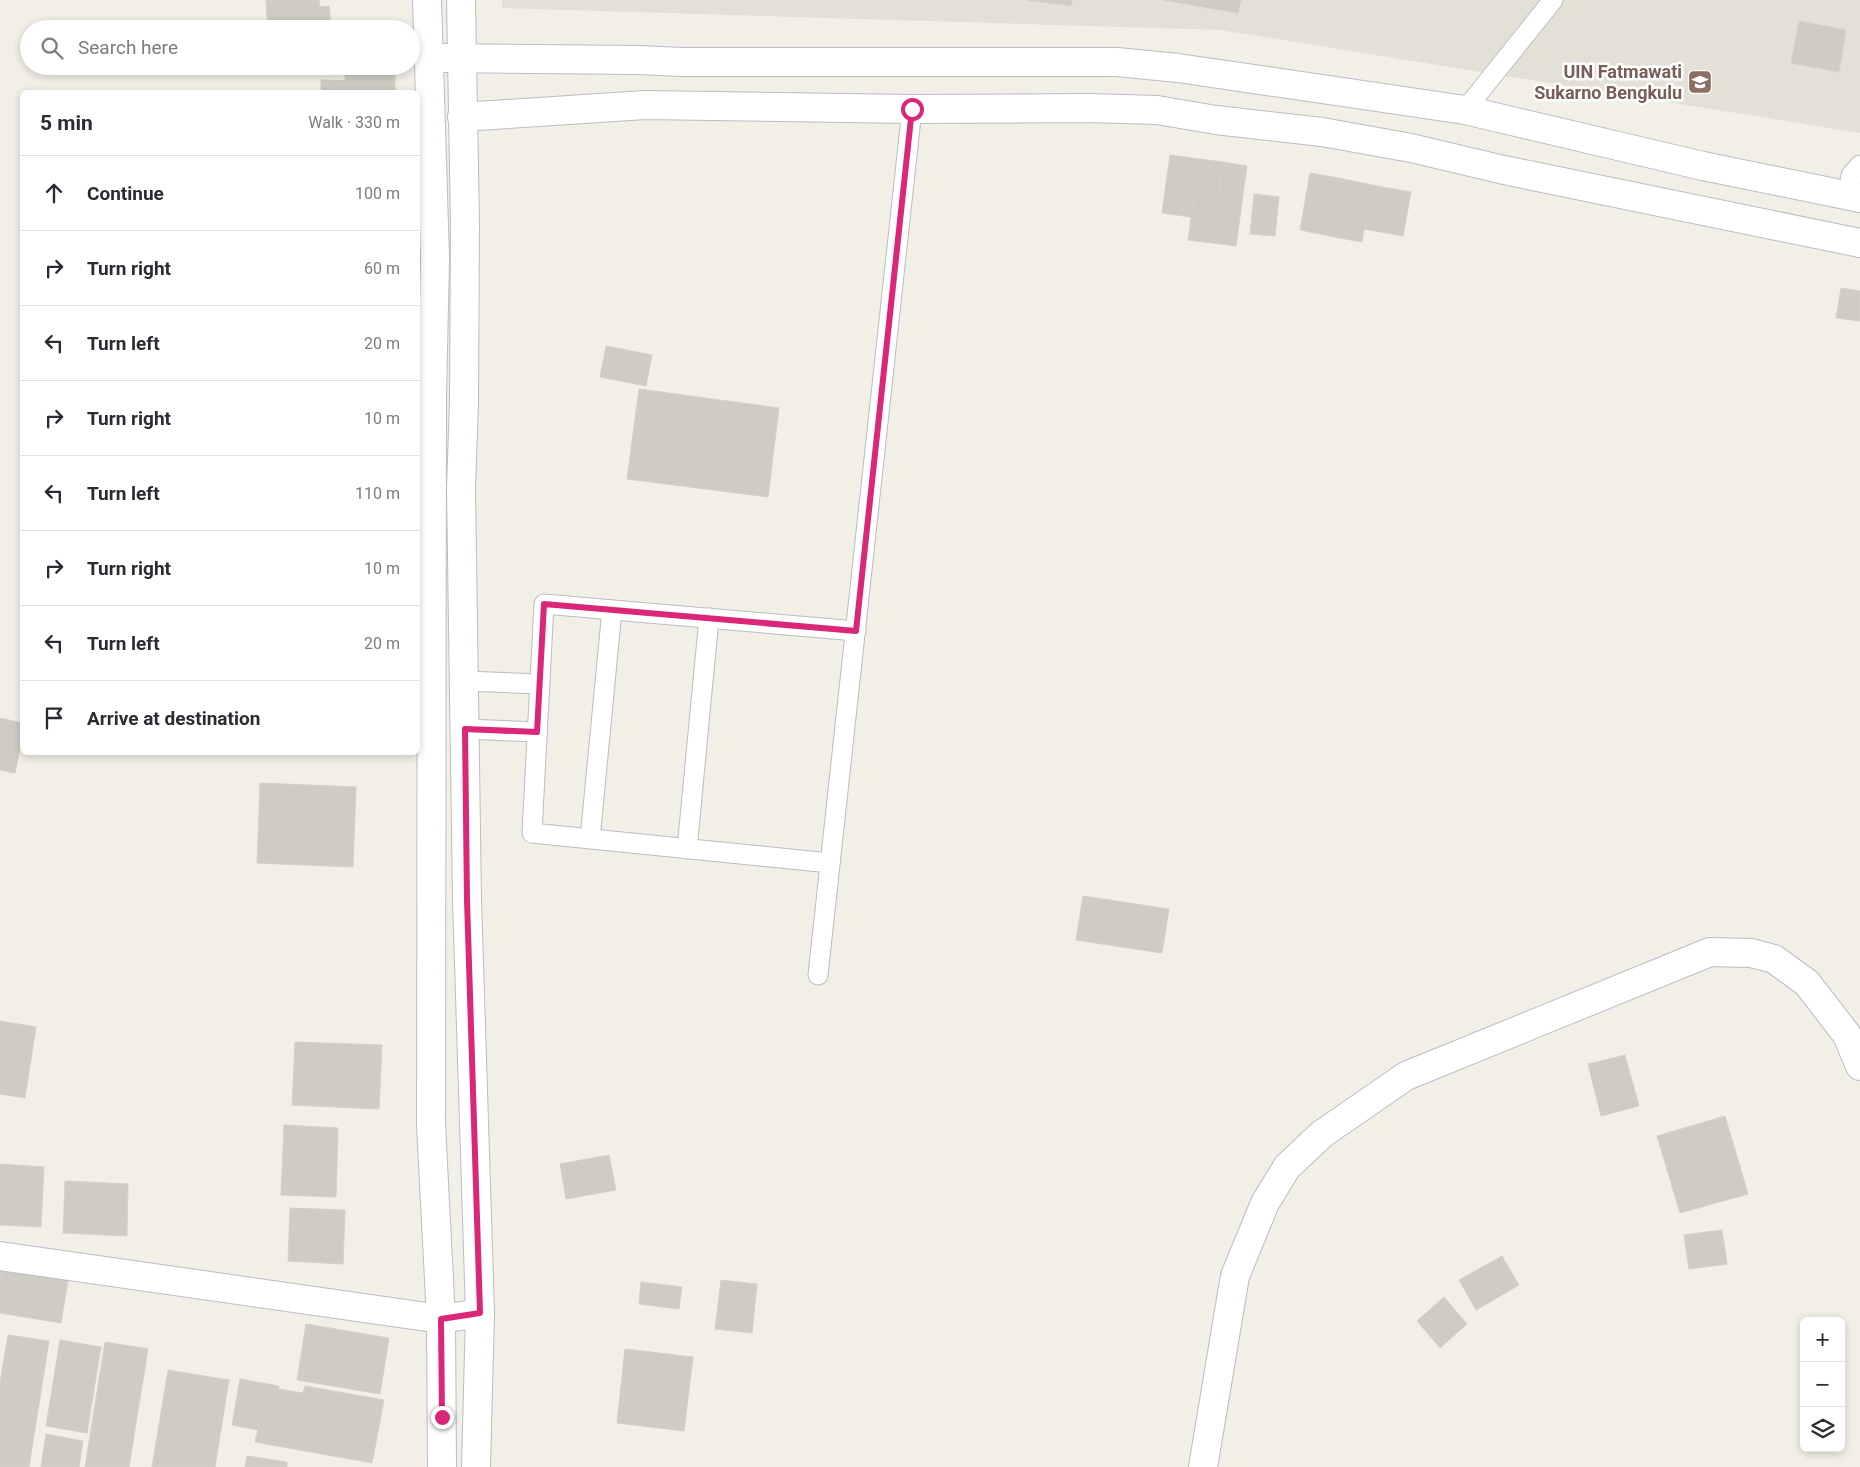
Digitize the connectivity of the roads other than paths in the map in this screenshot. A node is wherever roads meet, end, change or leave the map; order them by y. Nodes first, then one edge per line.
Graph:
1 (428, 0) edge
2 (461, 0) edge
3 (1553, 0) edge
4 (428, 57) junction
5 (462, 58) junction
6 (682, 62) junction
7 (681, 106) junction
8 (912, 109) junction
9 (1465, 110) junction
10 (462, 117) junction
11 (1860, 164) edge
12 (1854, 197) edge
13 (1860, 243) edge
14 (432, 399) junction
15 (464, 401) junction
16 (612, 610) junction
17 (709, 618) junction
18 (856, 631) junction
19 (464, 681) junction
20 (540, 684) junction
21 (465, 729) junction
22 (537, 732) junction
23 (590, 839) junction
24 (687, 849) junction
25 (830, 863) junction
26 (818, 975) dead end
27 (1860, 1066) edge
28 (0, 1256) edge
29 (480, 1313) junction
30 (441, 1319) junction
31 (442, 1467) edge
32 (476, 1467) edge
33 (1203, 1467) edge

1 - 4 street
2 - 5 street
3 - 9 lane
4 - 5 street
4 - 14 street
5 - 6 street
5 - 10 street
6 - 7 street
6 - 9 street
7 - 8 street
7 - 10 street
8 - 13 street
8 - 18 lane
9 - 12 street
10 - 15 street
11 - 12 lane
14 - 15 street
14 - 30 street
15 - 19 street
16 - 17 lane
16 - 20 lane
16 - 23 lane
17 - 18 lane
17 - 24 lane
18 - 25 lane
19 - 20 lane
19 - 21 street
20 - 22 lane
21 - 22 lane
21 - 29 street
22 - 23 lane
23 - 24 lane
24 - 25 lane
25 - 26 lane
27 - 33 street
28 - 30 street
29 - 30 street
29 - 32 street
30 - 31 street

